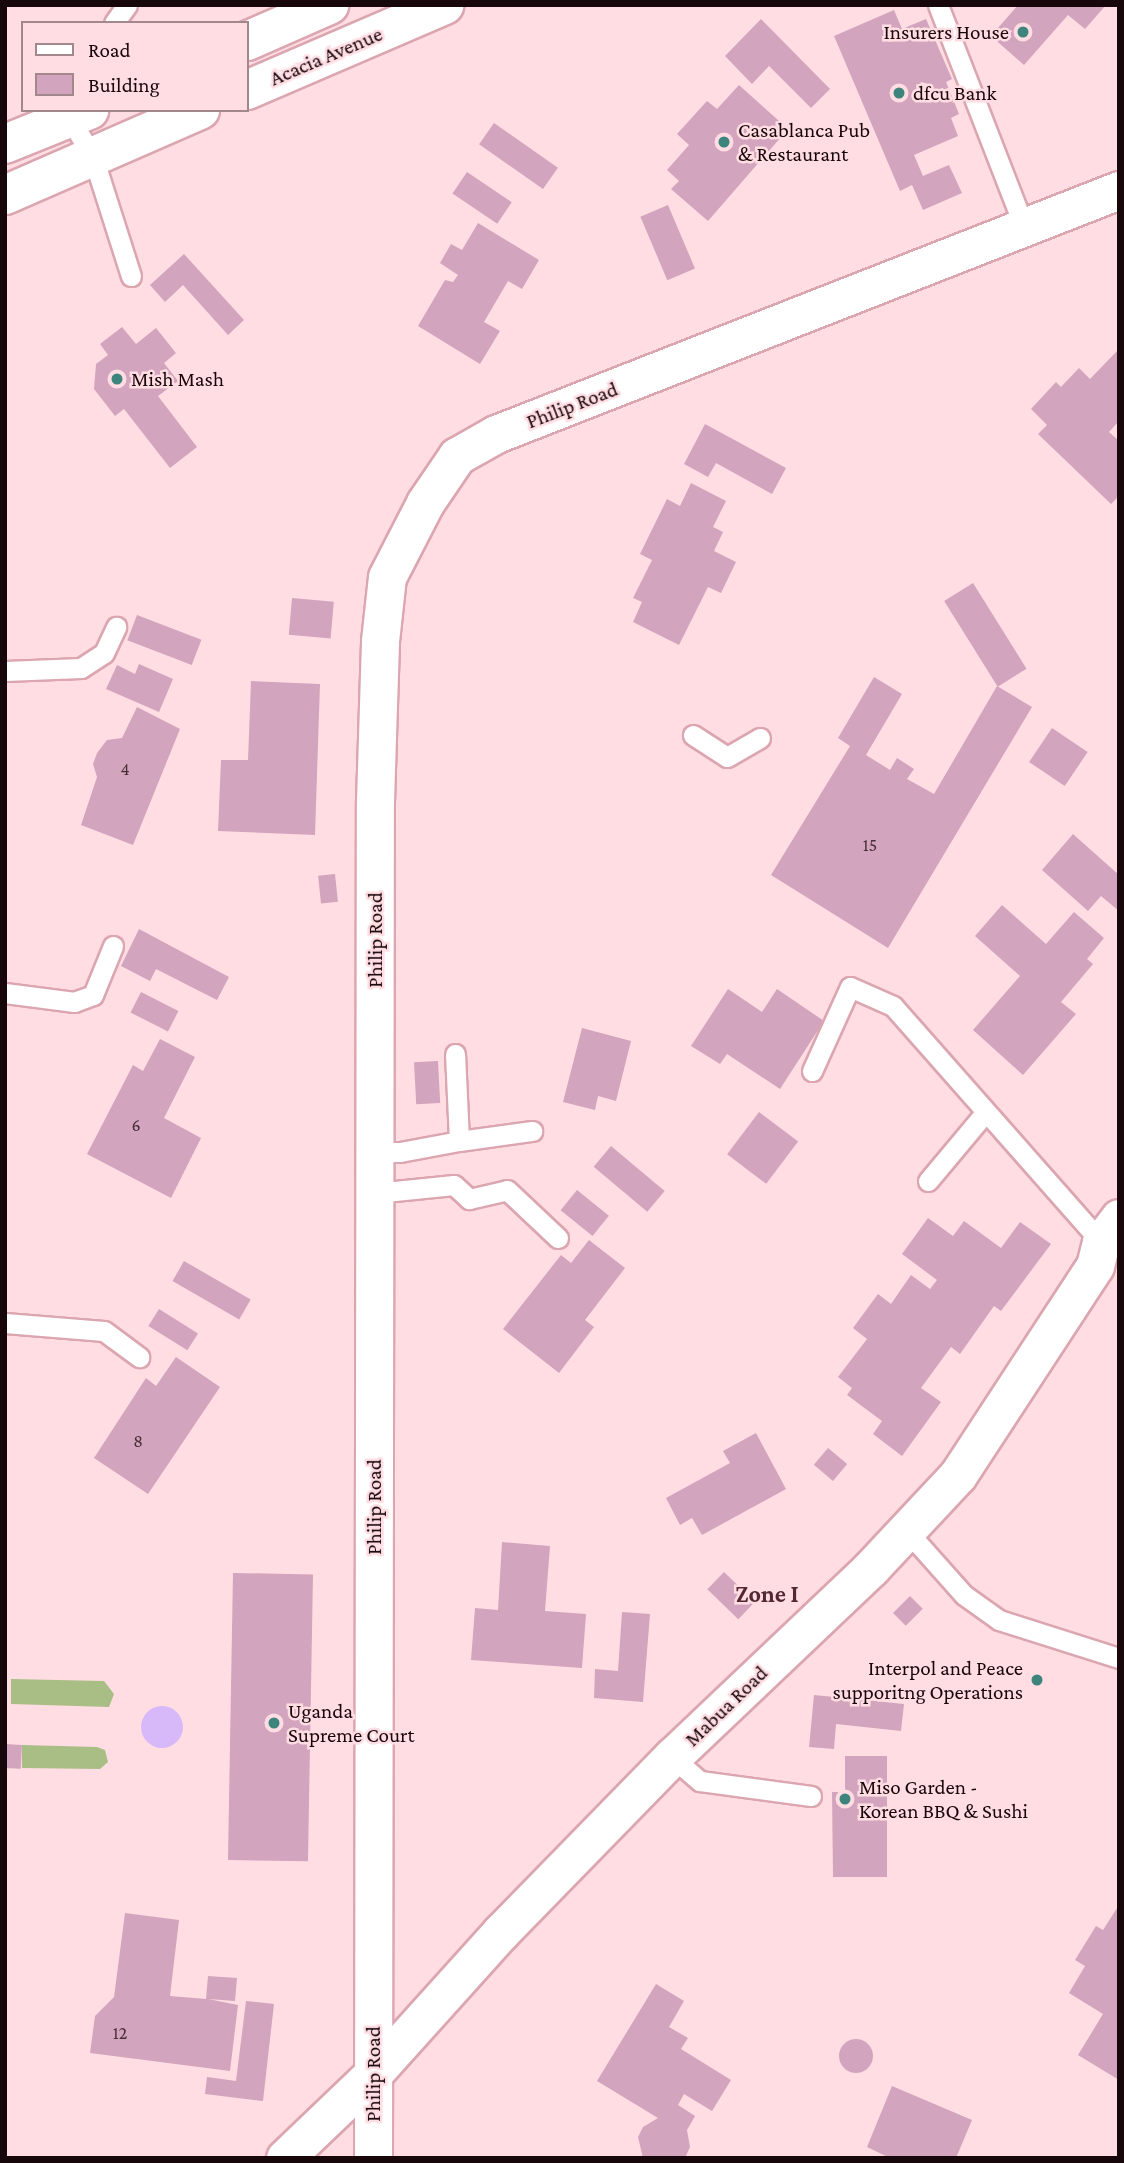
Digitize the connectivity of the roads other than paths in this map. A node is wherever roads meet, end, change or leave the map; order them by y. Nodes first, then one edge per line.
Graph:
1 (127, 5) edge
2 (329, 5) edge
3 (444, 5) edge
4 (938, 5) edge
5 (115, 21) edge
6 (248, 41) edge
7 (248, 90) edge
8 (195, 112) edge
9 (77, 113) edge
10 (5, 144) edge
11 (93, 157) junction
12 (1119, 190) edge
13 (5, 195) edge
14 (1026, 229) junction
15 (131, 276) dead end
16 (116, 627) dead end
17 (5, 671) edge
18 (693, 735) dead end
19 (760, 738) dead end
20 (113, 946) dead end
21 (5, 993) edge
22 (455, 1054) dead end
23 (812, 1071) dead end
24 (984, 1114) junction
25 (532, 1131) dead end
26 (459, 1141) junction
27 (375, 1152) junction
28 (928, 1181) dead end
29 (374, 1193) junction
30 (558, 1238) dead end
31 (1108, 1253) edge
32 (5, 1323) edge
33 (139, 1357) dead end
34 (907, 1531) junction
35 (1119, 1658) edge
36 (672, 1757) junction
37 (811, 1796) dead end
38 (373, 2074) junction
39 (285, 2158) edge
40 (373, 2158) edge

1 - 5 lane
2 - 6 main road
3 - 7 main road, Acacia Avenue
4 - 14 lane
8 - 11 main road
9 - 10 main road
9 - 11 lane
11 - 13 main road
11 - 15 lane
12 - 14 street, Philip Road
14 - 27 street, Philip Road
16 - 17 lane
18 - 19 lane
20 - 21 lane
22 - 26 lane
23 - 24 lane
24 - 28 lane
24 - 31 lane
25 - 26 lane
26 - 27 lane
27 - 29 street, Philip Road
29 - 30 lane
29 - 38 street, Philip Road
31 - 34 street, Mabua Road
32 - 33 lane
34 - 35 lane
34 - 36 street, Mabua Road
36 - 37 lane
36 - 38 street, Mabua Road
38 - 39 street, Mabua Road
38 - 40 street, Philip Road

